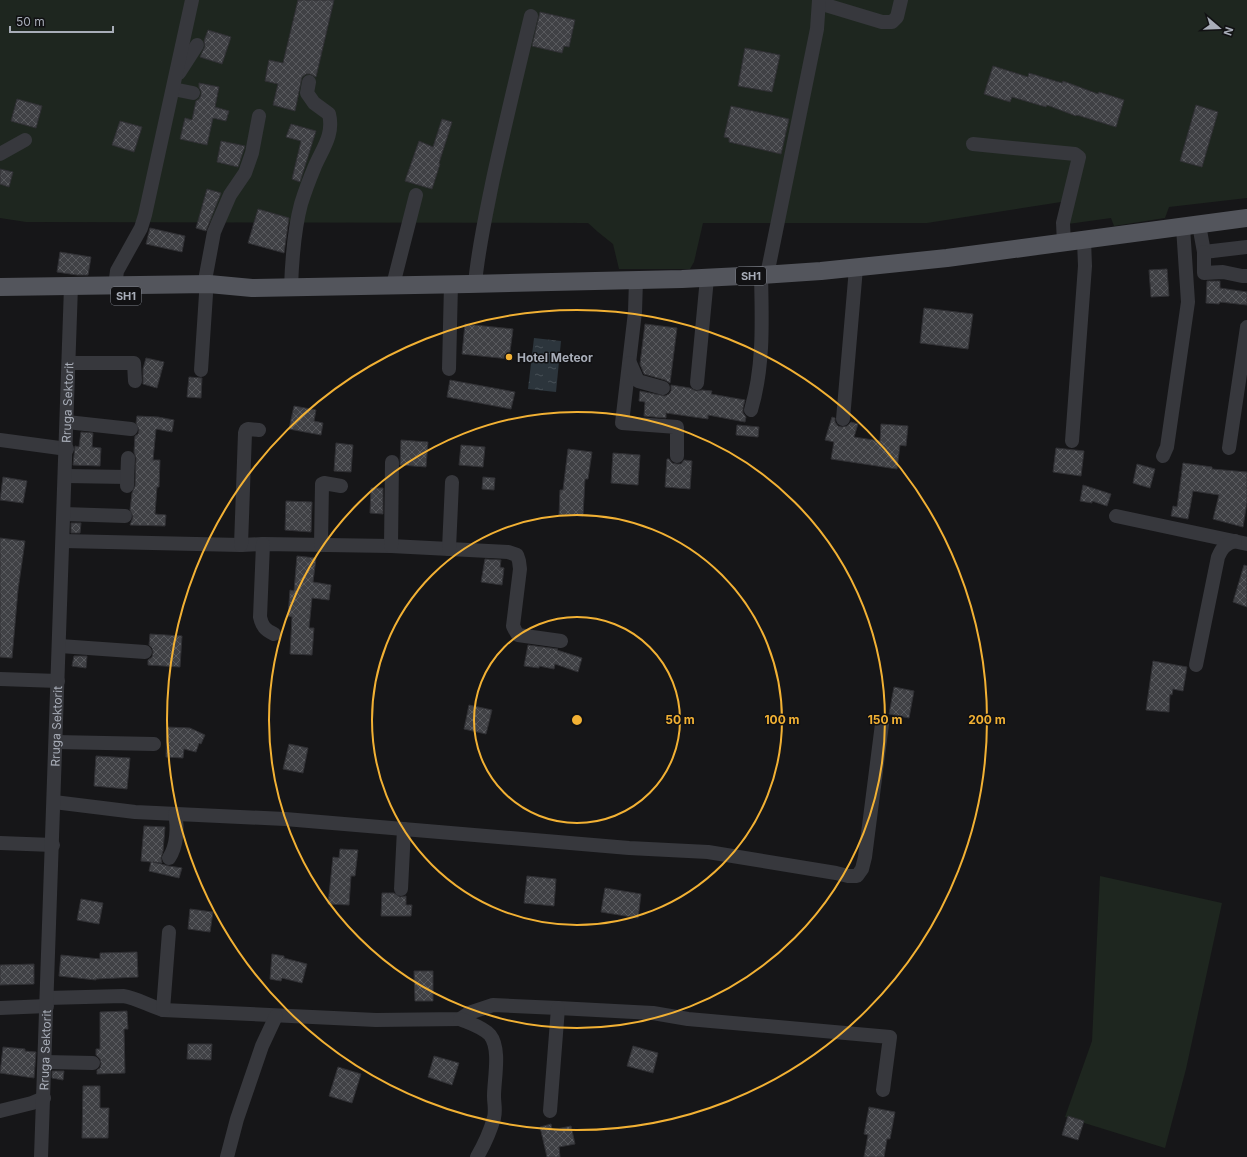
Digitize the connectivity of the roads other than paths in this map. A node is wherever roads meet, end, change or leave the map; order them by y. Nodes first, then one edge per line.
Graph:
1 (192, 0) edge
2 (901, 0) edge
3 (819, 1) edge
4 (531, 16) dead end
5 (197, 45) dead end
6 (309, 82) dead end
7 (174, 85) junction
8 (193, 93) dead end
9 (259, 116) dead end
10 (25, 140) dead end
11 (973, 144) dead end
12 (0, 154) edge
13 (416, 195) dead end
14 (1247, 218) edge
15 (1191, 226) junction
16 (1084, 240) junction
17 (1064, 243) junction
18 (1247, 247) edge
19 (1204, 252) junction
20 (856, 268) junction
21 (764, 275) junction
22 (1247, 276) edge
23 (707, 278) junction
24 (636, 280) junction
25 (451, 284) junction
26 (475, 284) junction
27 (393, 285) junction
28 (115, 286) junction
29 (0, 287) edge
30 (290, 287) junction
31 (205, 289) junction
32 (72, 291) junction
33 (0, 296) edge
34 (1247, 327) edge
35 (70, 363) junction
36 (630, 363) junction
37 (449, 369) dead end
38 (201, 370) dead end
39 (135, 381) dead end
40 (697, 383) dead end
41 (663, 388) dead end
42 (751, 410) dead end
43 (843, 419) dead end
44 (67, 422) junction
45 (131, 429) dead end
46 (259, 430) dead end
47 (0, 440) edge
48 (1072, 441) dead end
49 (1229, 448) dead end
50 (67, 449) junction
51 (676, 456) dead end
52 (1163, 456) dead end
53 (128, 458) dead end
54 (392, 462) dead end
55 (66, 476) junction
56 (452, 482) dead end
57 (341, 486) dead end
58 (64, 514) junction
59 (125, 516) dead end
60 (1116, 516) dead end
61 (63, 541) junction
62 (1241, 542) edge
63 (264, 544) junction
64 (241, 545) junction
65 (321, 545) junction
66 (391, 546) junction
67 (449, 549) junction
68 (274, 634) dead end
69 (560, 641) dead end
70 (60, 646) junction
71 (145, 652) dead end
72 (1196, 665) dead end
73 (0, 680) edge
74 (58, 681) junction
75 (882, 724) dead end
76 (56, 742) junction
77 (154, 744) dead end
78 (54, 802) junction
79 (175, 814) junction
80 (404, 829) junction
81 (0, 843) edge
82 (53, 845) junction
83 (169, 858) dead end
84 (401, 889) dead end
85 (169, 932) dead end
86 (47, 1002) junction
87 (0, 1008) edge
88 (558, 1008) junction
89 (163, 1010) junction
90 (276, 1016) junction
91 (460, 1019) junction
92 (45, 1062) junction
93 (93, 1063) dead end
94 (883, 1090) dead end
95 (44, 1098) junction
96 (0, 1111) edge
97 (550, 1111) dead end
98 (41, 1157) edge
99 (227, 1157) edge
100 (476, 1157) edge

1 - 7 street
2 - 3 street
3 - 21 street
4 - 26 street
5 - 7 street
6 - 30 street
7 - 8 street
7 - 28 street
9 - 31 street
10 - 12 street
11 - 17 street
13 - 27 street
14 - 15 main road, SH1
15 - 16 main road, SH1
15 - 19 street
15 - 52 street
16 - 17 main road, SH1
16 - 48 street
17 - 20 main road, SH1
18 - 19 street
19 - 22 street
20 - 21 main road, SH1
20 - 43 street
21 - 23 main road, SH1
21 - 42 street
23 - 24 main road, SH1
23 - 40 street
24 - 26 main road, SH1
24 - 36 street
25 - 26 main road, SH1
25 - 27 main road, SH1
25 - 37 street
27 - 30 main road, SH1
28 - 31 main road, SH1
28 - 32 main road, SH1
29 - 32 main road, SH1
30 - 31 main road, SH1
31 - 32 main road, SH1
31 - 38 street
32 - 33 main road, SH1
32 - 35 street, Rruga Sektorit
34 - 49 street
35 - 39 street
35 - 44 street, Rruga Sektorit
36 - 41 street
36 - 51 street
44 - 45 street
44 - 50 street, Rruga Sektorit
46 - 64 street
47 - 50 street
50 - 55 street, Rruga Sektorit
53 - 55 street
54 - 66 street
55 - 58 street, Rruga Sektorit
56 - 67 street
57 - 65 street
58 - 59 street
58 - 61 street, Rruga Sektorit
60 - 62 street
61 - 64 street
61 - 70 street, Rruga Sektorit
62 - 72 street
63 - 64 street
63 - 65 street
63 - 68 street
65 - 66 street
66 - 67 street
67 - 69 street
70 - 71 street
70 - 74 street, Rruga Sektorit
73 - 74 street
74 - 76 street, Rruga Sektorit
75 - 80 street
76 - 77 street
76 - 78 street, Rruga Sektorit
78 - 79 street
78 - 82 street, Rruga Sektorit
79 - 80 street
79 - 83 street
80 - 84 street
81 - 82 street
82 - 86 street, Rruga Sektorit
85 - 89 street
86 - 87 street
86 - 89 street
86 - 92 street, Rruga Sektorit
88 - 91 street
88 - 94 street
88 - 97 street
89 - 90 street
90 - 91 street
90 - 99 street
91 - 100 street
92 - 93 street
92 - 95 street, Rruga Sektorit
95 - 96 street
95 - 98 street, Rruga Sektorit

